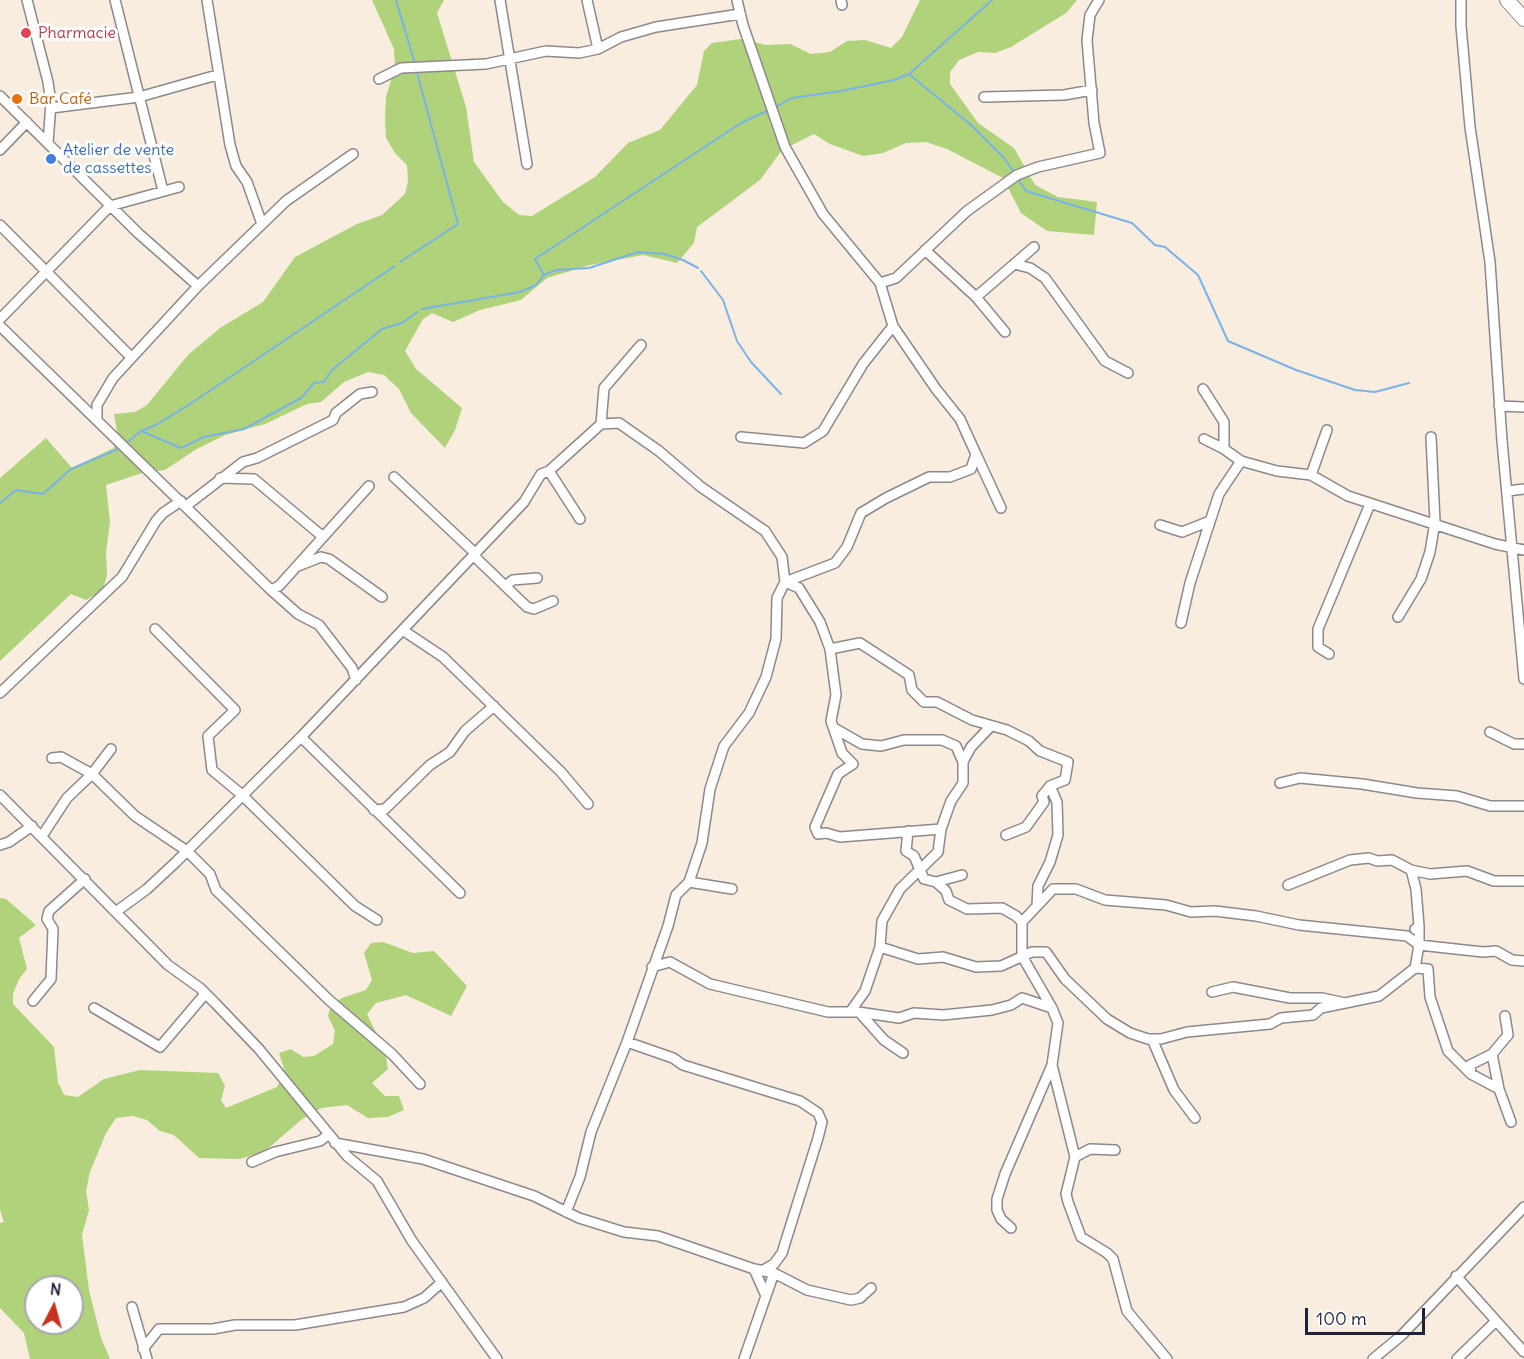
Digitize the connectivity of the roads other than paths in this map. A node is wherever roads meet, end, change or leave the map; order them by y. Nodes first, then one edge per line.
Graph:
1 (27, 0) edge
2 (115, 0) edge
3 (207, 0) edge
4 (500, 0) edge
5 (587, 0) edge
6 (737, 0) edge
7 (1099, 0) edge
8 (1461, 0) edge
9 (1507, 0) edge
10 (740, 14) junction
11 (1524, 19) edge
12 (598, 49) junction
13 (510, 57) junction
14 (217, 75) junction
15 (379, 79) dead end
16 (1092, 90) junction
17 (0, 96) edge
18 (139, 97) junction
19 (984, 97) dead end
20 (51, 108) junction
21 (27, 122) junction
22 (48, 143) junction
23 (0, 150) edge
24 (353, 154) dead end
25 (527, 164) dead end
26 (179, 187) dead end
27 (163, 191) junction
28 (110, 206) junction
29 (262, 224) junction
30 (0, 225) edge
31 (1034, 247) dead end
32 (925, 250) junction
33 (1014, 264) junction
34 (46, 271) junction
35 (879, 283) junction
36 (198, 286) junction
37 (976, 297) junction
38 (0, 319) edge
39 (0, 326) edge
40 (893, 326) junction
41 (1005, 332) dead end
42 (641, 345) dead end
43 (131, 357) junction
44 (1128, 373) dead end
45 (1203, 389) dead end
46 (372, 392) dead end
47 (1500, 406) junction
48 (1524, 407) edge
49 (97, 420) junction
50 (602, 424) junction
51 (1327, 430) dead end
52 (741, 437) dead end
53 (1431, 437) dead end
54 (1204, 440) dead end
55 (1224, 449) junction
56 (976, 454) junction
57 (1241, 461) junction
58 (549, 471) junction
59 (1311, 475) junction
60 (394, 477) dead end
61 (220, 478) junction
62 (369, 486) dead end
63 (1524, 489) edge
64 (1508, 491) junction
65 (183, 504) junction
66 (1370, 504) junction
67 (1001, 508) dead end
68 (580, 519) dead end
69 (1210, 521) junction
70 (1435, 522) junction
71 (1160, 525) dead end
72 (322, 536) junction
73 (1512, 549) junction
74 (1524, 550) edge
75 (475, 555) junction
76 (296, 567) junction
77 (537, 578) dead end
78 (785, 582) junction
79 (505, 586) junction
80 (271, 590) junction
81 (382, 597) dead end
82 (553, 601) dead end
83 (1398, 617) dead end
84 (1181, 622) dead end
85 (1522, 622) edge
86 (155, 629) dead end
87 (404, 631) junction
88 (830, 649) junction
89 (1329, 654) dead end
90 (1524, 679) edge
91 (356, 680) junction
92 (0, 693) edge
93 (494, 706) junction
94 (990, 727) junction
95 (834, 728) junction
96 (1490, 732) dead end
97 (301, 737) junction
98 (1524, 744) edge
99 (111, 749) dead end
100 (52, 758) dead end
101 (963, 762) junction
102 (92, 774) junction
103 (1280, 783) dead end
104 (1050, 786) junction
105 (241, 794) junction
106 (0, 795) edge
107 (1044, 802) junction
108 (1057, 802) junction
109 (588, 804) dead end
110 (1524, 806) edge
111 (374, 810) junction
112 (32, 826) junction
113 (940, 829) junction
114 (908, 831) junction
115 (1006, 835) dead end
116 (42, 836) junction
117 (0, 845) edge
118 (187, 851) junction
119 (1411, 870) junction
120 (919, 871) junction
121 (1043, 873) junction
122 (1430, 874) junction
123 (962, 875) dead end
124 (85, 879) junction
125 (1524, 881) edge
126 (689, 882) junction
127 (936, 882) junction
128 (1288, 885) dead end
129 (1416, 889) junction
130 (732, 890) dead end
131 (1053, 890) junction
132 (460, 893) dead end
133 (1037, 906) junction
134 (117, 911) junction
135 (377, 920) dead end
136 (1022, 922) junction
137 (1419, 926) junction
138 (1407, 936) junction
139 (660, 945) junction
140 (1419, 945) junction
141 (880, 947) junction
142 (1022, 956) junction
143 (1524, 961) edge
144 (670, 962) junction
145 (652, 967) junction
146 (1415, 968) junction
147 (1212, 992) dead end
148 (205, 993) junction
149 (33, 1001) dead end
150 (1348, 1004) junction
151 (94, 1008) dead end
152 (1052, 1008) junction
153 (854, 1012) junction
154 (1505, 1016) dead end
155 (1152, 1039) junction
156 (627, 1042) junction
157 (903, 1053) dead end
158 (1492, 1054) junction
159 (1052, 1065) junction
160 (1467, 1067) junction
161 (420, 1084) dead end
162 (1499, 1089) junction
163 (1195, 1118) dead end
164 (1511, 1122) dead end
165 (328, 1135) junction
166 (335, 1143) junction
167 (1115, 1150) dead end
168 (1075, 1157) junction
169 (252, 1162) dead end
170 (1524, 1207) edge
171 (566, 1212) junction
172 (1011, 1228) dead end
173 (758, 1270) junction
174 (774, 1273) junction
175 (1456, 1276) junction
176 (442, 1282) junction
177 (871, 1288) dead end
178 (766, 1296) junction
179 (132, 1306) dead end
180 (1496, 1321) junction
181 (143, 1349) junction
182 (1524, 1352) edge
183 (147, 1359) edge
184 (497, 1359) edge
185 (744, 1359) edge
186 (1167, 1359) edge
187 (1373, 1359) edge
188 (1457, 1359) edge

1 - 20 street
2 - 18 street
3 - 14 street
4 - 13 street
5 - 12 street
6 - 10 street
7 - 16 street
8 - 47 street
9 - 11 highway
10 - 12 street
10 - 35 street
12 - 13 street
13 - 15 street
13 - 25 street
14 - 18 street
14 - 29 street
16 - 19 street
16 - 32 street
17 - 21 street
18 - 20 street
18 - 27 street
20 - 22 street
21 - 22 street
21 - 23 street
22 - 28 street
24 - 29 street
26 - 27 street
27 - 28 street
28 - 34 street
28 - 36 street
29 - 36 street
30 - 34 street
31 - 33 street
32 - 35 street
32 - 37 street
33 - 37 street
33 - 44 street
34 - 38 street
34 - 43 street
35 - 40 street
36 - 43 street
37 - 41 street
39 - 49 street
40 - 52 street
40 - 56 street
42 - 50 street
43 - 49 street
45 - 55 street
46 - 61 street
47 - 48 street
47 - 64 street
49 - 65 street
50 - 58 street
50 - 78 street
51 - 59 street
53 - 70 street
54 - 55 street
55 - 57 street
56 - 67 street
56 - 78 street
57 - 59 street
57 - 69 street
58 - 68 street
58 - 75 street
59 - 66 street
60 - 75 street
61 - 65 street
61 - 72 street
62 - 72 street
63 - 64 street
64 - 73 street
65 - 80 street
65 - 92 street
66 - 70 street
66 - 89 street
69 - 71 street
69 - 84 street
70 - 73 street
70 - 83 street
72 - 76 street
73 - 74 street
73 - 85 street
75 - 79 street
75 - 87 street
76 - 80 street
76 - 81 street
77 - 79 street
78 - 88 street
78 - 126 street
79 - 82 street
80 - 91 street
85 - 90 street
86 - 105 street
87 - 91 street
87 - 93 street
88 - 94 street
88 - 95 street
91 - 97 street
93 - 109 street
93 - 111 street
94 - 101 street
94 - 104 street
95 - 101 street
95 - 114 street
96 - 98 street
97 - 105 street
97 - 111 street
99 - 102 street
100 - 102 street
101 - 113 street
102 - 116 street
102 - 118 street
103 - 110 street
104 - 107 street
104 - 108 street
105 - 118 street
105 - 135 street
106 - 112 street
107 - 108 street
107 - 115 street
108 - 121 street
111 - 132 street
112 - 116 street
112 - 117 street
113 - 114 street
113 - 120 street
114 - 120 street
116 - 124 street
118 - 134 street
118 - 161 street
119 - 122 street
119 - 128 street
119 - 129 street
120 - 127 street
120 - 141 street
121 - 131 street
121 - 133 street
122 - 125 street
122 - 129 street
123 - 127 street
124 - 134 street
124 - 149 street
126 - 130 street
126 - 139 street
127 - 136 street
129 - 137 street
131 - 133 street
131 - 138 street
133 - 136 street
134 - 148 street
136 - 142 street
137 - 138 street
137 - 140 street
138 - 140 street
139 - 144 street
139 - 145 street
140 - 143 street
140 - 146 street
141 - 142 street
141 - 153 street
142 - 152 street
142 - 155 street
144 - 145 street
144 - 153 street
145 - 156 street
146 - 150 street
146 - 160 street
147 - 150 street
148 - 151 street
148 - 165 street
150 - 155 street
152 - 153 street
152 - 159 street
153 - 157 street
154 - 158 street
155 - 163 street
156 - 171 street
156 - 173 street
158 - 160 street
158 - 162 street
159 - 168 street
159 - 172 street
160 - 162 street
162 - 164 street
165 - 166 street
165 - 169 street
166 - 171 street
166 - 176 street
167 - 168 street
168 - 186 street
170 - 175 street
171 - 173 street
173 - 174 street
173 - 178 street
174 - 177 street
174 - 178 street
175 - 180 street
175 - 187 street
176 - 181 street
176 - 184 street
178 - 185 street
179 - 181 street
180 - 182 street
180 - 188 street
181 - 183 street

